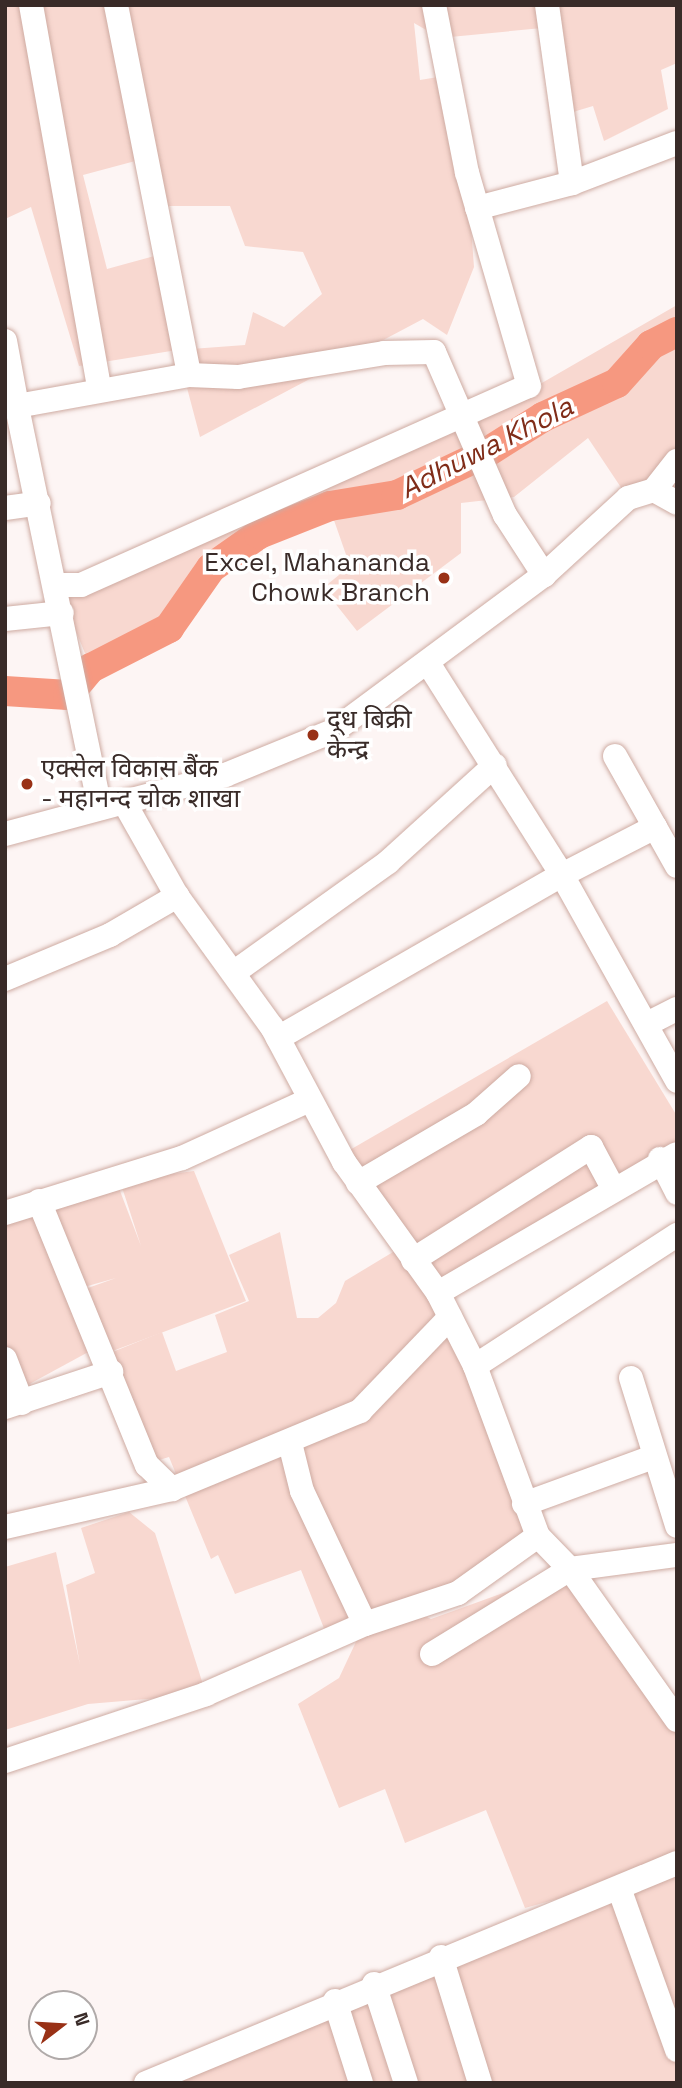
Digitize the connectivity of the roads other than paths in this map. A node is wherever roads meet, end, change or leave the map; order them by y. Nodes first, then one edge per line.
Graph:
1 (31, 5) edge
2 (116, 5) edge
3 (435, 5) edge
4 (547, 5) edge
5 (677, 143) edge
6 (572, 183) junction
7 (477, 208) junction
8 (5, 341) edge
9 (188, 375) junction
10 (99, 388) junction
11 (11, 402) edge
12 (460, 413) junction
13 (677, 461) edge
14 (654, 490) junction
15 (40, 503) junction
16 (677, 503) edge
17 (5, 508) edge
18 (544, 575) junction
19 (57, 585) junction
20 (62, 613) junction
21 (5, 619) edge
22 (429, 665) junction
23 (615, 756) dead end
24 (495, 765) junction
25 (124, 802) junction
26 (100, 808) junction
27 (655, 827) junction
28 (5, 834) edge
29 (677, 866) edge
30 (562, 875) junction
31 (177, 897) junction
32 (236, 971) junction
33 (5, 979) edge
34 (677, 1009) edge
35 (649, 1023) junction
36 (278, 1038) junction
37 (519, 1076) dead end
38 (677, 1081) edge
39 (309, 1100) junction
40 (668, 1156) edge
41 (358, 1183) junction
42 (613, 1188) junction
43 (677, 1193) edge
44 (39, 1201) junction
45 (5, 1213) edge
46 (677, 1235) edge
47 (413, 1260) junction
48 (438, 1293) junction
49 (450, 1317) junction
50 (5, 1359) edge
51 (475, 1366) junction
52 (111, 1372) junction
53 (631, 1378) dead end
54 (13, 1405) edge
55 (290, 1443) junction
56 (653, 1457) junction
57 (172, 1489) junction
58 (524, 1504) junction
59 (677, 1526) edge
60 (5, 1527) edge
61 (538, 1536) junction
62 (677, 1555) edge
63 (570, 1569) junction
64 (365, 1625) junction
65 (432, 1654) dead end
66 (677, 1720) edge
67 (5, 1761) edge
68 (677, 1863) edge
69 (619, 1888) junction
70 (441, 1957) junction
71 (374, 1984) junction
72 (335, 2001) junction
73 (677, 2050) edge
74 (146, 2083) edge
75 (361, 2083) edge
76 (407, 2083) edge
77 (480, 2083) edge

1 - 10 street
2 - 9 street
3 - 7 street
4 - 6 street
5 - 6 street
6 - 7 street
7 - 12 street
8 - 11 street
9 - 10 street
9 - 12 street
10 - 11 street
11 - 15 street
12 - 18 street
12 - 19 street
13 - 14 street
14 - 16 street
14 - 18 street
15 - 17 street
15 - 19 street
18 - 22 street
19 - 20 street
20 - 21 street
20 - 26 street
22 - 24 street
22 - 25 street
23 - 27 street
24 - 30 street
24 - 32 street
25 - 26 street
25 - 31 street
26 - 28 street
27 - 29 street
27 - 30 street
30 - 35 street
30 - 36 street
31 - 32 street
31 - 33 street
32 - 36 street
34 - 35 street
35 - 38 street
36 - 39 street
37 - 41 street
39 - 41 street
39 - 44 street
40 - 42 street
40 - 43 street
41 - 47 street
42 - 47 street
42 - 48 street
44 - 45 street
44 - 52 street
46 - 51 street
47 - 48 street
48 - 49 street
49 - 51 street
49 - 55 street
50 - 54 street
51 - 58 street
52 - 54 street
52 - 57 street
53 - 56 street
55 - 57 street
55 - 64 street
56 - 58 street
56 - 59 street
57 - 60 street
58 - 61 street
61 - 63 street
61 - 64 street
62 - 63 street
63 - 65 street
63 - 66 street
64 - 67 street
68 - 69 street
69 - 70 street
69 - 73 street
70 - 71 street
70 - 77 street
71 - 72 street
71 - 76 street
72 - 74 street
72 - 75 street

